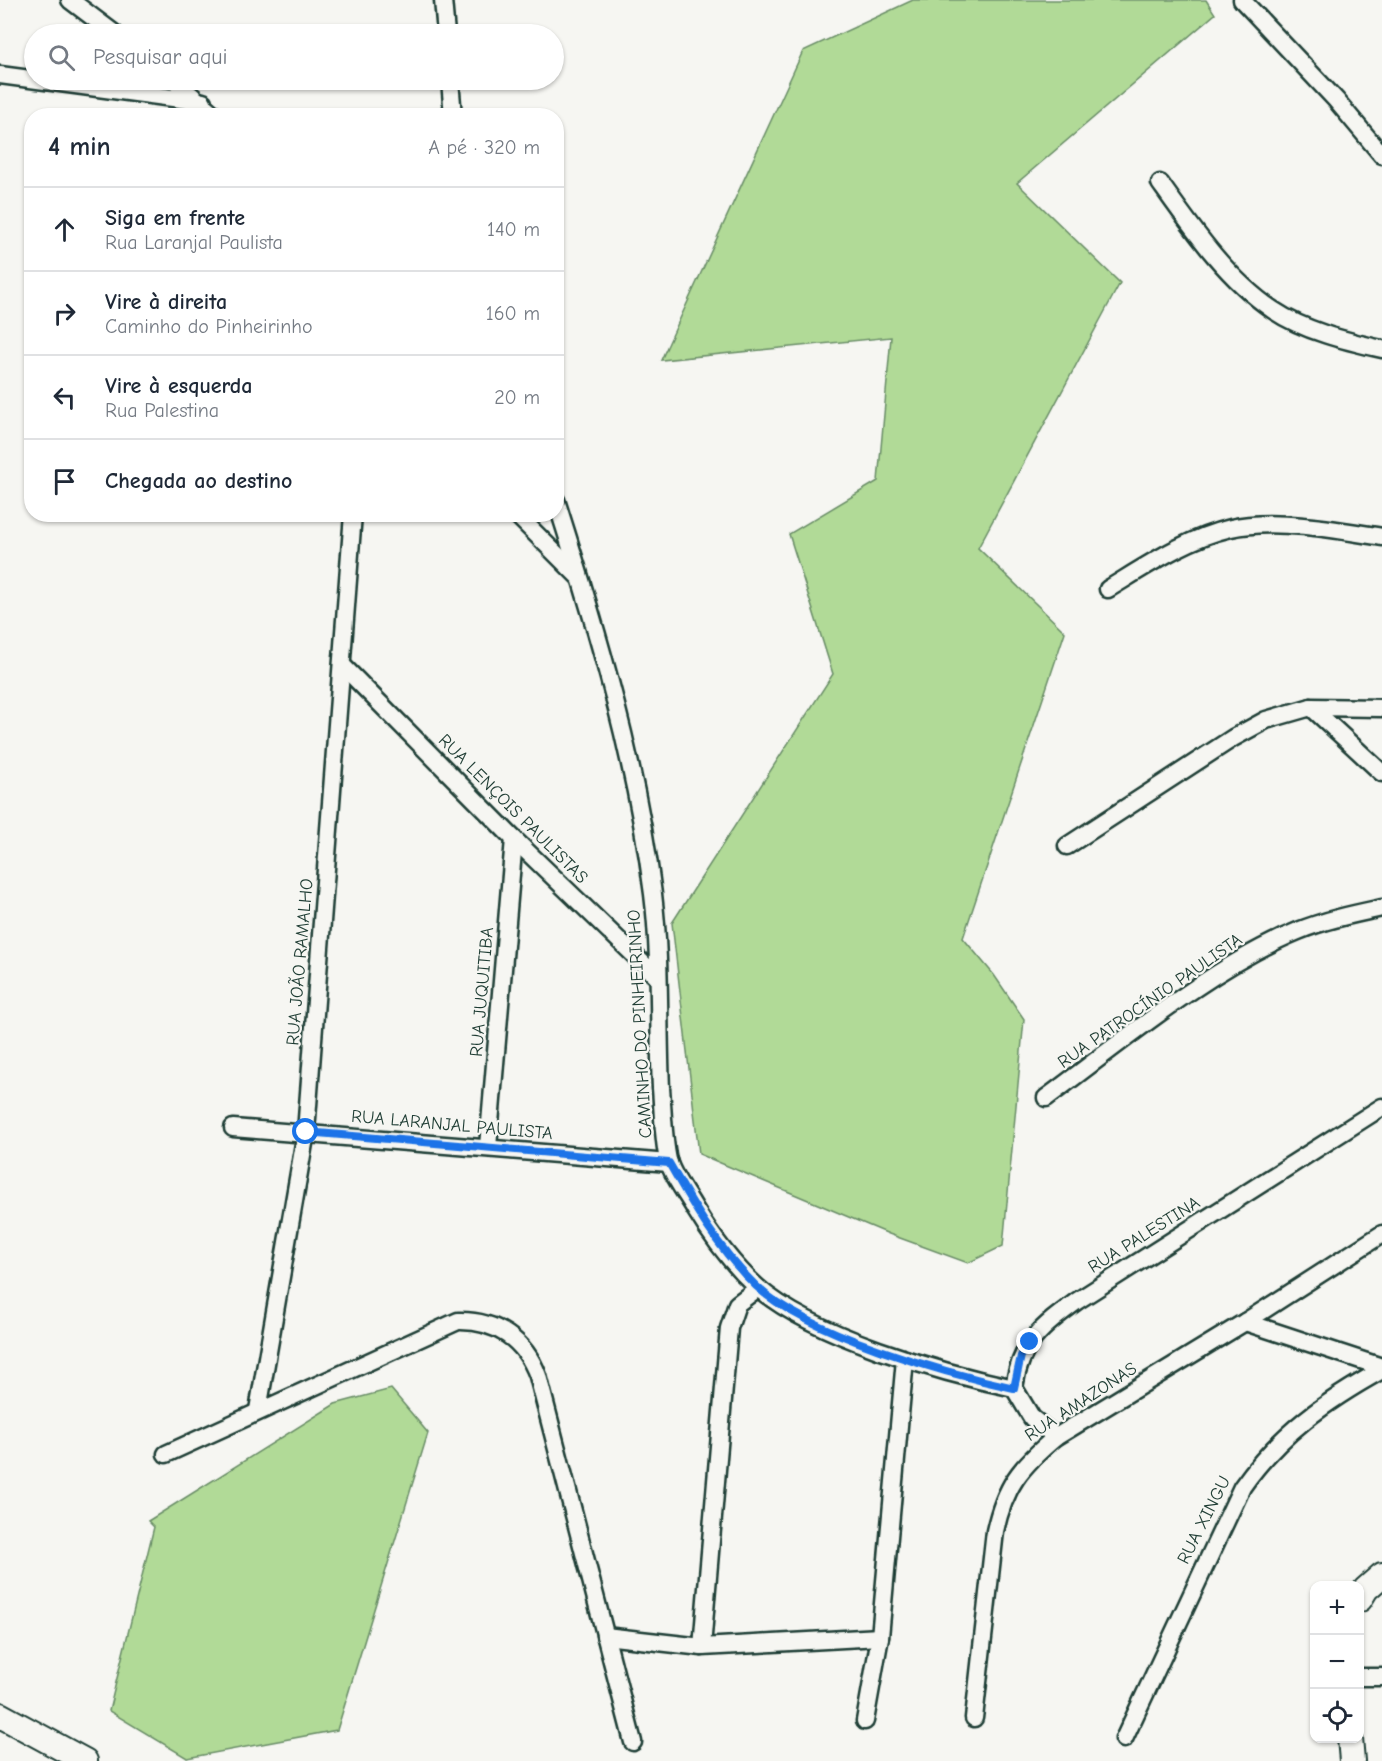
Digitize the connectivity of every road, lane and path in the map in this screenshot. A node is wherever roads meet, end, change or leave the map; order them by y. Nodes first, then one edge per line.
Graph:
1 (70, 0) edge
2 (443, 0) edge
3 (1242, 0) edge
4 (102, 24) edge
5 (445, 24) edge
6 (0, 75) edge
7 (24, 78) edge
8 (113, 90) edge
9 (187, 90) edge
10 (451, 90) edge
11 (203, 102) junction
12 (209, 108) edge
13 (452, 108) edge
14 (1382, 155) edge
15 (1160, 183) dead end
16 (1382, 349) edge
17 (352, 522) edge
18 (524, 522) edge
19 (563, 522) edge
20 (1382, 537) edge
21 (581, 578) junction
22 (1108, 589) dead end
23 (343, 666) junction
24 (1311, 707) junction
25 (1382, 708) edge
26 (1382, 773) edge
27 (514, 839) junction
28 (1067, 846) dead end
29 (1382, 908) edge
30 (657, 977) junction
31 (1046, 1098) dead end
32 (1382, 1107) edge
33 (233, 1128) dead end
34 (306, 1132) junction
35 (489, 1147) junction
36 (669, 1163) junction
37 (1382, 1234) edge
38 (758, 1288) junction
39 (1245, 1322) junction
40 (905, 1359) junction
41 (1382, 1368) edge
42 (1014, 1388) junction
43 (258, 1410) junction
44 (1056, 1437) junction
45 (166, 1454) dead end
46 (1382, 1575) edge
47 (1364, 1592) edge
48 (606, 1636) junction
49 (880, 1637) junction
50 (702, 1647) junction
51 (1364, 1677) edge
52 (1382, 1677) edge
53 (0, 1715) edge
54 (974, 1718) dead end
55 (865, 1721) dead end
56 (1124, 1739) dead end
57 (633, 1742) dead end
58 (1350, 1743) edge
59 (85, 1761) edge
60 (1352, 1761) edge

1 - 4 street
2 - 5 street
3 - 14 street
6 - 7 street
8 - 11 street
9 - 11 street
10 - 13 street
11 - 12 street
15 - 16 street
17 - 23 street, RUA JOÃO RAMALHO
18 - 21 street
19 - 21 street, CAMINHO DO PINHEIRINHO
20 - 22 street
21 - 30 street, CAMINHO DO PINHEIRINHO
23 - 27 street, RUA LENÇOIS PAULISTAS
23 - 34 street, RUA JOÃO RAMALHO
24 - 25 street
24 - 26 street
24 - 28 street
27 - 30 street, RUA LENÇOIS PAULISTAS
27 - 35 street, RUA JUQUITIBA
29 - 31 street, RUA PATROCÍNIO PAULISTA
30 - 36 street, CAMINHO DO PINHEIRINHO
32 - 42 street, RUA PALESTINA
33 - 34 street, RUA LARANJAL PAULISTA
34 - 35 street, RUA LARANJAL PAULISTA
34 - 43 street, RUA JOÃO RAMALHO
35 - 36 street, RUA LARANJAL PAULISTA
36 - 38 street, CAMINHO DO PINHEIRINHO
37 - 39 street, RUA AMAZONAS
38 - 40 street, CAMINHO DO PINHEIRINHO
38 - 50 street
39 - 41 street
39 - 44 street, RUA AMAZONAS
40 - 42 street, CAMINHO DO PINHEIRINHO
40 - 49 street
41 - 56 street, RUA XINGU
42 - 44 street
43 - 45 street
43 - 48 street
44 - 54 street, RUA AMAZONAS
46 - 47 main road
48 - 50 street
48 - 57 street
49 - 50 street
49 - 55 street
51 - 52 street
53 - 59 main road
58 - 60 main road

